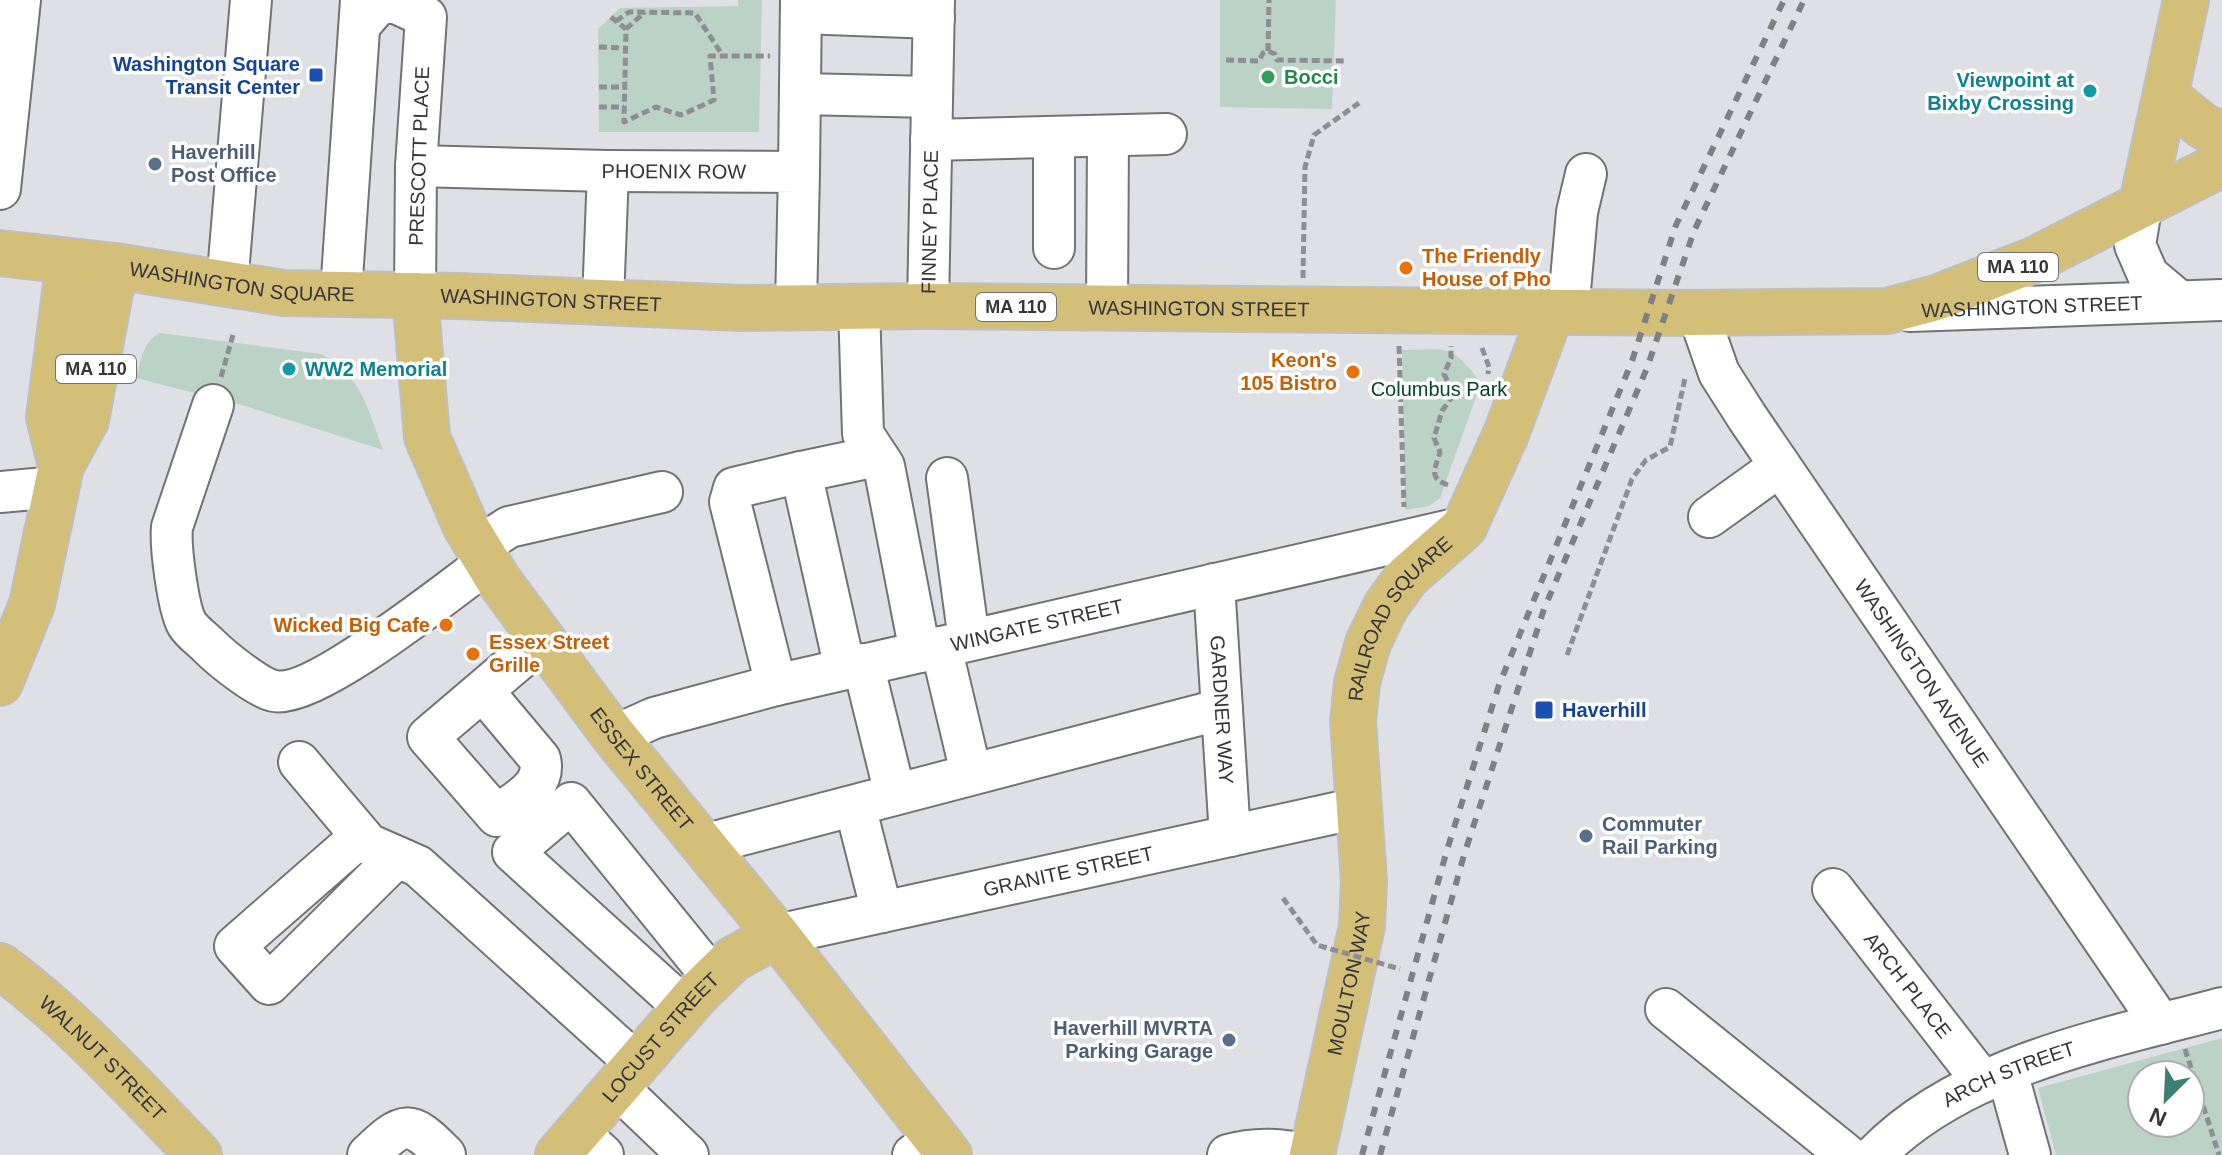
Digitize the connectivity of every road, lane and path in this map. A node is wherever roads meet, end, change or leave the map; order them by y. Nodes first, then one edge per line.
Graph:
1 (20, 0) edge
2 (251, 0) edge
3 (1269, 0) edge
4 (2186, 0) edge
5 (801, 7) edge
6 (934, 9) edge
7 (360, 12) edge
8 (645, 12) junction
9 (626, 29) junction
10 (599, 47) dead end
11 (625, 48) junction
12 (1268, 51) junction
13 (723, 56) junction
14 (1226, 60) dead end
15 (1346, 61) dead end
16 (800, 75) junction
17 (6, 81) edge
18 (599, 87) dead end
19 (625, 87) junction
20 (2167, 93) junction
21 (932, 97) junction
22 (1359, 103) dead end
23 (599, 107) dead end
24 (624, 107) junction
25 (1166, 134) dead end
26 (2222, 134) edge
27 (1108, 137) junction
28 (1054, 138) junction
29 (931, 140) junction
30 (2222, 164) edge
31 (416, 166) junction
32 (608, 171) junction
33 (799, 172) junction
34 (1586, 174) dead end
35 (0, 189) edge
36 (2142, 203) junction
37 (1054, 248) dead end
38 (0, 253) edge
39 (69, 261) junction
40 (115, 266) junction
41 (227, 285) junction
42 (1303, 287) dead end
43 (341, 293) junction
44 (415, 295) junction
45 (2222, 300) edge
46 (603, 301) junction
47 (2179, 301) junction
48 (796, 306) junction
49 (859, 306) junction
50 (928, 306) junction
51 (1107, 308) junction
52 (1887, 311) junction
53 (1560, 313) junction
54 (1698, 313) junction
55 (233, 335) dead end
56 (1399, 346) dead end
57 (1451, 346) dead end
58 (1482, 348) dead end
59 (1686, 372) dead end
60 (1487, 379) dead end
61 (213, 405) joint
62 (877, 456) junction
63 (1780, 466) junction
64 (801, 472) junction
65 (58, 476) junction
66 (947, 478) dead end
67 (0, 492) edge
68 (662, 492) dead end
69 (1456, 512) junction
70 (1404, 516) dead end
71 (1709, 517) dead end
72 (483, 554) junction
73 (1214, 584) junction
74 (542, 640) junction
75 (944, 646) junction
76 (1567, 655) dead end
77 (854, 667) junction
78 (0, 683) edge
79 (776, 685) junction
80 (483, 691) dead end
81 (1222, 709) junction
82 (614, 736) junction
83 (299, 762) dead end
84 (971, 773) junction
85 (895, 794) junction
86 (855, 806) junction
87 (1358, 808) junction
88 (361, 836) junction
89 (1230, 836) junction
90 (703, 845) junction
91 (397, 857) junction
92 (1833, 889) dead end
93 (1283, 898) dead end
94 (882, 912) junction
95 (777, 935) junction
96 (0, 966) edge
97 (1400, 969) dead end
98 (699, 993) junction
99 (2222, 1008) edge
100 (1666, 1009) dead end
101 (2161, 1024) junction
102 (2197, 1044) dead end
103 (627, 1076) junction
104 (1995, 1077) junction
105 (579, 1147) edge
106 (933, 1149) edge
107 (199, 1155) edge
108 (368, 1155) edge
109 (445, 1155) edge
110 (688, 1155) edge
111 (1228, 1155) edge
112 (1311, 1155) edge
113 (1847, 1155) edge
114 (1875, 1155) edge
115 (2030, 1155) edge
116 (2219, 1155) edge

1 - 17 street
2 - 41 street
3 - 12 path
4 - 20 main road
5 - 6 street
5 - 16 street
6 - 21 street, FINNEY PLACE
7 - 31 street, PRESCOTT PLACE
7 - 43 street
8 - 9 path
8 - 9 path
8 - 13 path
9 - 11 path
10 - 11 path
11 - 19 path
12 - 14 path
12 - 15 path
13 - 16 path
13 - 24 path
16 - 21 street
16 - 33 street
17 - 35 street
18 - 19 path
19 - 24 path
20 - 26 main road
20 - 36 main road
21 - 29 street, FINNEY PLACE
22 - 42 path
23 - 24 path
25 - 27 street
27 - 28 street
27 - 51 street
28 - 29 street
28 - 37 street
29 - 50 street, FINNEY PLACE
30 - 36 main road, MA 110
31 - 32 street, PHOENIX ROW
31 - 44 street, PRESCOTT PLACE
32 - 33 street, PHOENIX ROW
32 - 46 street
33 - 48 street
34 - 53 street
36 - 47 street, WASHINGTON STREET
36 - 52 main road, WASHINGTON STREET / MA 110
38 - 39 main road, WASHINGTON SQUARE
39 - 40 main road, WASHINGTON SQUARE / MA 110
39 - 65 main road, MA 110
40 - 41 main road, WASHINGTON SQUARE / MA 110
40 - 65 main road, MA 110
41 - 43 main road, WASHINGTON SQUARE / MA 110
43 - 44 main road, WASHINGTON SQUARE / MA 110
44 - 46 main road, WASHINGTON STREET / MA 110
44 - 72 main road, ESSEX STREET
45 - 47 street, WASHINGTON STREET
46 - 48 main road, WASHINGTON STREET / MA 110
47 - 52 street, WASHINGTON STREET
48 - 49 main road, WASHINGTON STREET / MA 110
49 - 50 main road, WASHINGTON STREET / MA 110
49 - 62 street
50 - 51 main road, WASHINGTON STREET / MA 110
51 - 53 main road, WASHINGTON STREET / MA 110
52 - 54 main road, WASHINGTON STREET / MA 110
53 - 54 main road, WASHINGTON STREET / MA 110
53 - 69 main road, RAILROAD SQUARE
54 - 63 street, WASHINGTON AVENUE
55 - 61 path
56 - 70 path
57 - 69 path
58 - 60 path
59 - 76 path
61 - 72 street
62 - 64 street
62 - 75 street
63 - 71 street
63 - 101 street, WASHINGTON AVENUE
64 - 77 street
64 - 79 street
65 - 67 street
65 - 78 main road, MA 110
66 - 75 street
68 - 72 street
69 - 73 street, WINGATE STREET
69 - 87 main road, RAILROAD SQUARE
72 - 74 main road, ESSEX STREET
73 - 75 street, WINGATE STREET
73 - 81 street, GARDNER WAY
74 - 80 street
74 - 82 main road, ESSEX STREET
75 - 77 street, WINGATE STREET
75 - 84 street
77 - 79 street, WINGATE STREET
77 - 85 street
79 - 82 street, WINGATE STREET
81 - 84 street
81 - 89 street, GARDNER WAY
82 - 90 main road, ESSEX STREET
83 - 88 street
84 - 85 street
85 - 86 street
86 - 90 street
86 - 94 street
87 - 89 street, GRANITE STREET
87 - 112 main road, MOULTON WAY
88 - 91 street
88 - 91 street
89 - 94 street, GRANITE STREET
90 - 95 main road, ESSEX STREET
91 - 103 street
92 - 104 street, ARCH PLACE
93 - 97 path, bridge
94 - 95 street, GRANITE STREET
95 - 98 main road, LOCUST STREET
95 - 106 main road, ESSEX STREET
96 - 107 main road, WALNUT STREET
98 - 98 street
98 - 103 main road, LOCUST STREET
99 - 101 street, ARCH STREET
100 - 113 street
101 - 104 street, ARCH STREET
102 - 116 path
103 - 105 main road, LOCUST STREET
103 - 110 street
104 - 114 street, ARCH STREET
104 - 115 street
108 - 109 street
111 - 112 street

